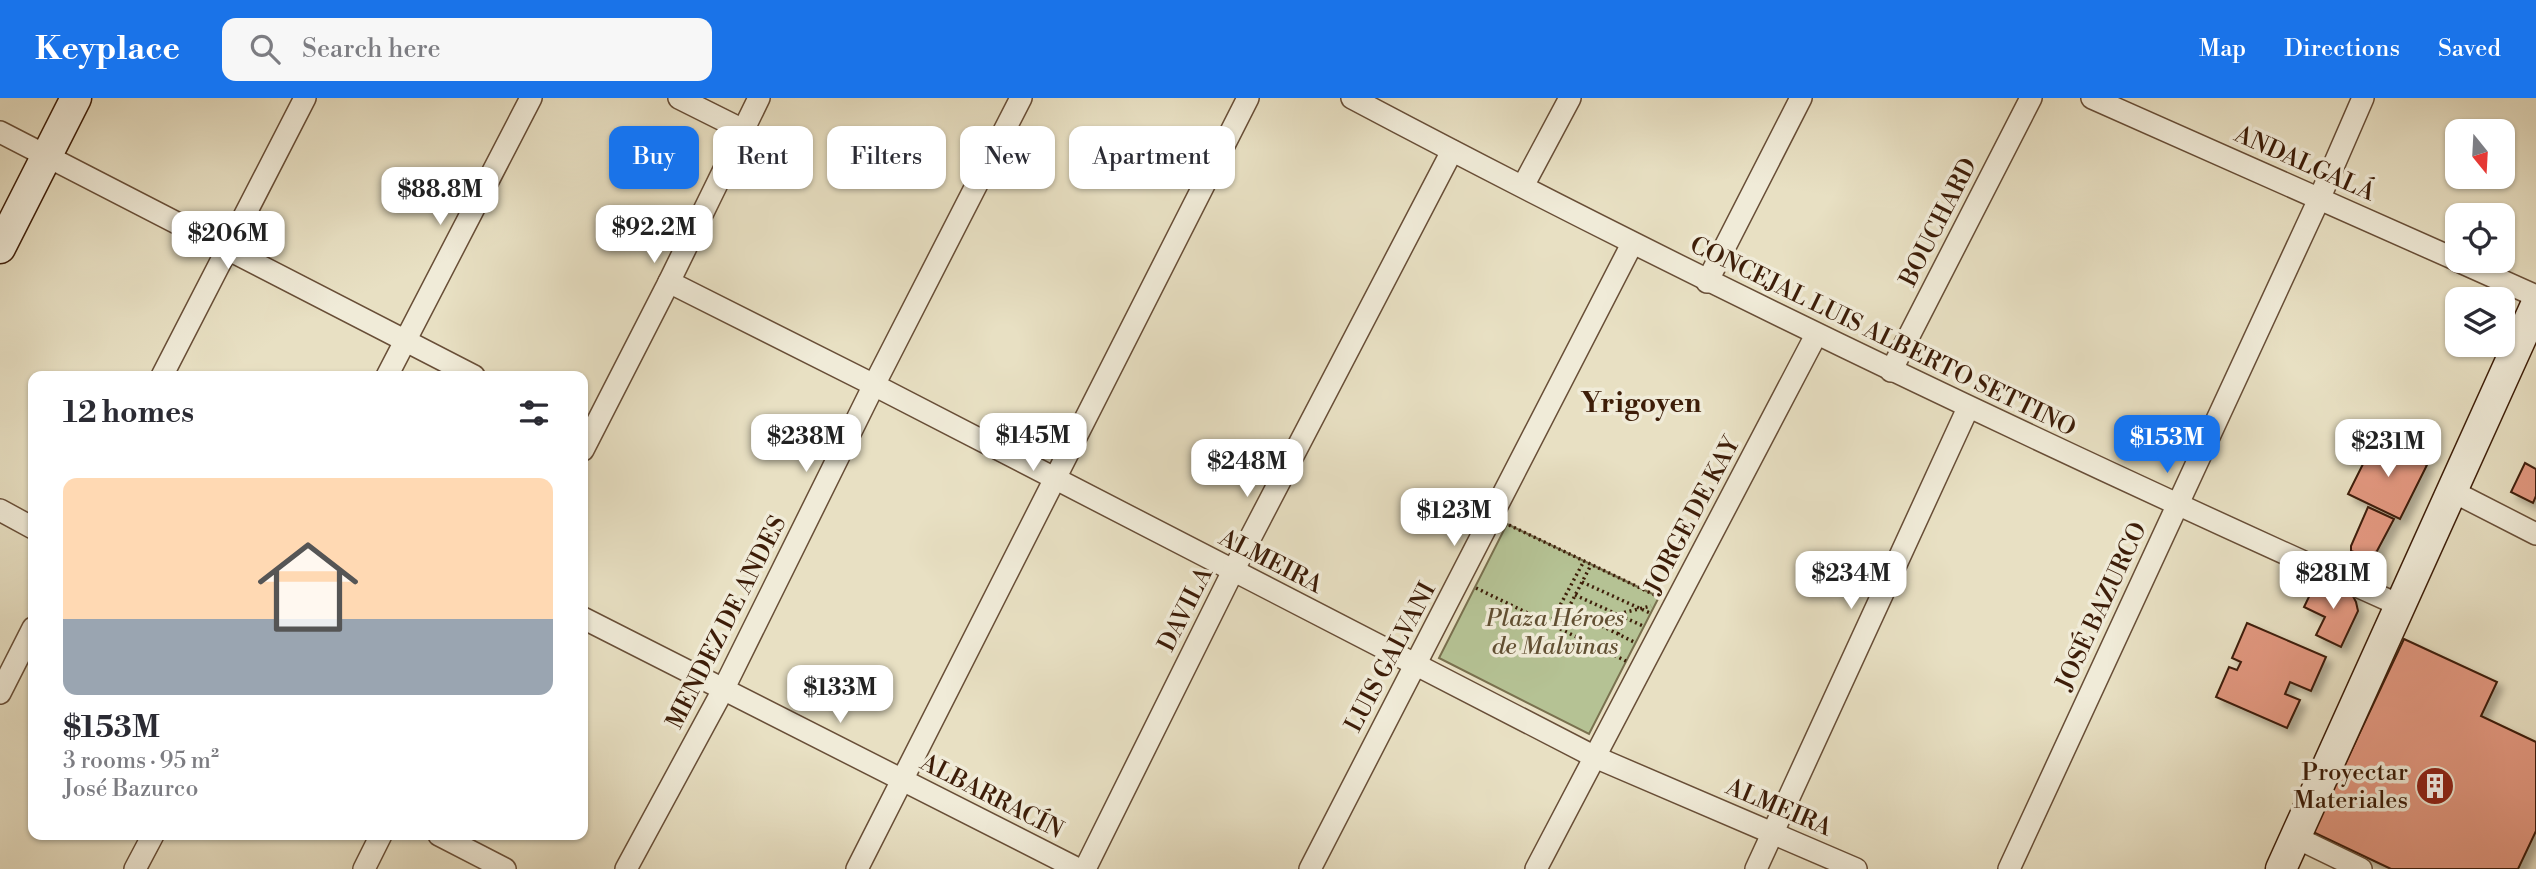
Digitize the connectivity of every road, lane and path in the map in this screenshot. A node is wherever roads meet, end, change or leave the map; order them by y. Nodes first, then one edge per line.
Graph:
1 (76, 98) edge
2 (305, 98) edge
3 (531, 98) edge
4 (679, 98) edge
5 (760, 98) edge
6 (1021, 98) edge
7 (1248, 98) edge
8 (1352, 98) edge
9 (1570, 98) edge
10 (1801, 98) edge
11 (2031, 98) edge
12 (2092, 98) edge
13 (2363, 98) edge
14 (735, 126) edge
15 (745, 126) edge
16 (0, 132) edge
17 (1452, 151) junction
18 (46, 156) junction
19 (1523, 186) junction
20 (714, 189) edge
21 (2320, 197) junction
22 (1632, 244) junction
23 (227, 247) junction
24 (0, 248) edge
25 (2445, 254) edge
26 (2486, 273) edge
27 (669, 282) junction
28 (1707, 282) junction
29 (2536, 296) edge
30 (2536, 305) edge
31 (1816, 335) junction
32 (404, 341) junction
33 (165, 371) edge
34 (389, 371) edge
35 (464, 371) edge
36 (1891, 371) junction
37 (874, 385) junction
38 (1968, 408) junction
39 (588, 433) edge
40 (1053, 479) junction
41 (2452, 491) junction
42 (2176, 505) junction
43 (0, 510) edge
44 (1493, 518) junction
45 (28, 525) edge
46 (2536, 534) edge
47 (1584, 561) junction
48 (1591, 565) junction
49 (1233, 571) junction
50 (1460, 581) junction
51 (1582, 582) junction
52 (1575, 595) junction
53 (2399, 605) junction
54 (1641, 608) junction
55 (1618, 614) junction
56 (1626, 618) junction
57 (588, 621) edge
58 (1590, 621) junction
59 (1550, 624) junction
60 (1558, 628) junction
61 (1660, 630) junction
62 (1618, 634) junction
63 (28, 638) edge
64 (1414, 665) junction
65 (723, 690) junction
66 (0, 693) edge
67 (1595, 757) junction
68 (902, 780) junction
69 (1772, 832) junction
70 (2295, 837) junction
71 (150, 840) edge
72 (378, 840) edge
73 (449, 840) edge
74 (135, 869) edge
75 (364, 869) edge
76 (505, 869) edge
77 (626, 869) edge
78 (857, 869) edge
79 (1078, 869) edge
80 (1084, 869) edge
81 (1310, 869) edge
82 (1536, 869) edge
83 (1756, 869) edge
84 (1856, 869) edge
85 (2009, 869) edge
86 (2281, 869) edge
87 (2361, 869) edge

1 - 18 main road
2 - 23 street
3 - 32 street
4 - 14 street
5 - 15 street
6 - 37 street, MENDEZ DE ANDES
7 - 40 street
8 - 17 street, CONCEJAL LUIS ALBERTO SETTINO
9 - 19 street
10 - 28 street
11 - 36 street, BOUCHARD
12 - 21 street, ANDALGALÁ
13 - 21 street, JOSÉ BAZURCO
16 - 18 street
17 - 19 street, CONCEJAL LUIS ALBERTO SETTINO
17 - 49 street, DAVILA
18 - 23 street
18 - 24 main road
19 - 22 street, CONCEJAL LUIS ALBERTO SETTINO
20 - 27 street
21 - 25 street, ANDALGALÁ
21 - 42 street, JOSÉ BAZURCO
22 - 28 street, CONCEJAL LUIS ALBERTO SETTINO
22 - 44 street, LUIS GALVANI
23 - 32 street
23 - 33 street
26 - 29 street, ANDALGALÁ
27 - 37 street, ALMEIRA
27 - 39 street
28 - 31 street, CONCEJAL LUIS ALBERTO SETTINO
30 - 41 main road
31 - 36 street, CONCEJAL LUIS ALBERTO SETTINO
31 - 61 street, JORGE DE KAY
32 - 34 street
32 - 35 street
36 - 38 street, CONCEJAL LUIS ALBERTO SETTINO
37 - 40 street, ALMEIRA
37 - 65 street, MENDEZ DE ANDES
38 - 42 street, CONCEJAL LUIS ALBERTO SETTINO
38 - 69 street
40 - 49 street, ALMEIRA
40 - 68 street
41 - 46 street
41 - 53 main road
42 - 53 street, CONCEJAL LUIS ALBERTO SETTINO
42 - 85 street, JOSÉ BAZURCO
43 - 45 street
44 - 47 path
44 - 50 street, LUIS GALVANI
47 - 48 path
47 - 59 path
48 - 51 path
48 - 61 path
49 - 64 street, ALMEIRA
49 - 80 street, DAVILA
50 - 59 path
50 - 64 street, LUIS GALVANI
51 - 52 path
51 - 54 path
52 - 55 path
52 - 60 path
53 - 70 main road
54 - 55 path
54 - 61 path
54 - 61 path
55 - 56 path
55 - 58 path
56 - 61 path
56 - 62 path
57 - 65 street, ALBARRACÍN
58 - 60 path
58 - 62 path
59 - 60 path
60 - 61 path
61 - 62 path
61 - 67 street, JORGE DE KAY
63 - 66 street
64 - 67 street, ALMEIRA
64 - 81 street, LUIS GALVANI
65 - 68 street, ALBARRACÍN
65 - 77 street, MENDEZ DE ANDES
67 - 69 street, ALMEIRA
67 - 82 street, JORGE DE KAY
68 - 78 street
68 - 79 street, ALBARRACÍN
69 - 83 street
69 - 84 street, ALMEIRA
70 - 86 main road
70 - 87 street
71 - 74 street
72 - 75 street
73 - 76 street

